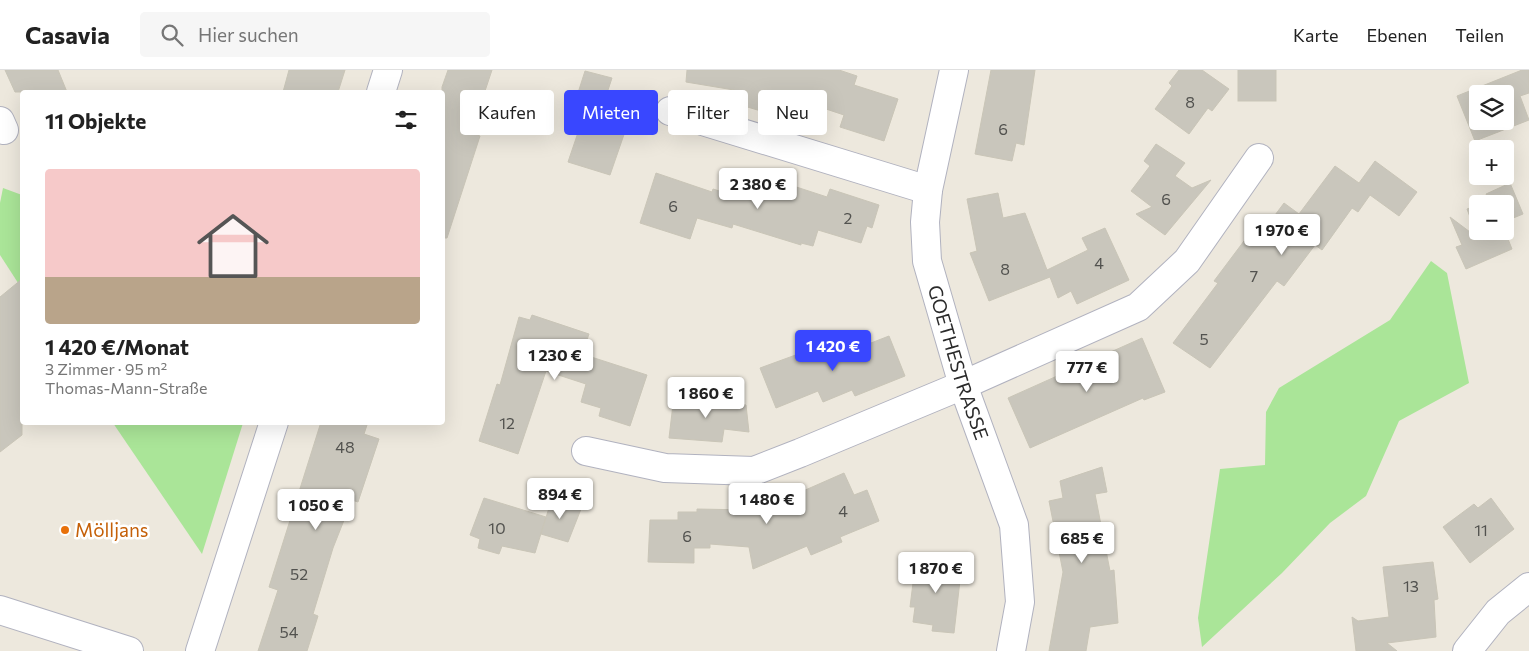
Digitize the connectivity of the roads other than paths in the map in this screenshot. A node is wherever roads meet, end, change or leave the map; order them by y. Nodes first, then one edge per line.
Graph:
1 (388, 70) edge
2 (954, 70) edge
3 (381, 90) edge
4 (748, 135) edge
5 (1259, 158) dead end
6 (928, 190) junction
7 (963, 385) junction
8 (273, 425) edge
9 (586, 452) dead end
10 (1529, 587) edge
11 (0, 610) edge
12 (129, 651) edge
13 (200, 651) edge
14 (1011, 651) edge
15 (1468, 651) edge

1 - 3 street
2 - 6 street, GOETHESTRASSE
4 - 6 street
5 - 7 street
6 - 7 street, GOETHESTRASSE
7 - 9 street
7 - 14 street, GOETHESTRASSE
8 - 13 street
10 - 15 street
11 - 12 street

